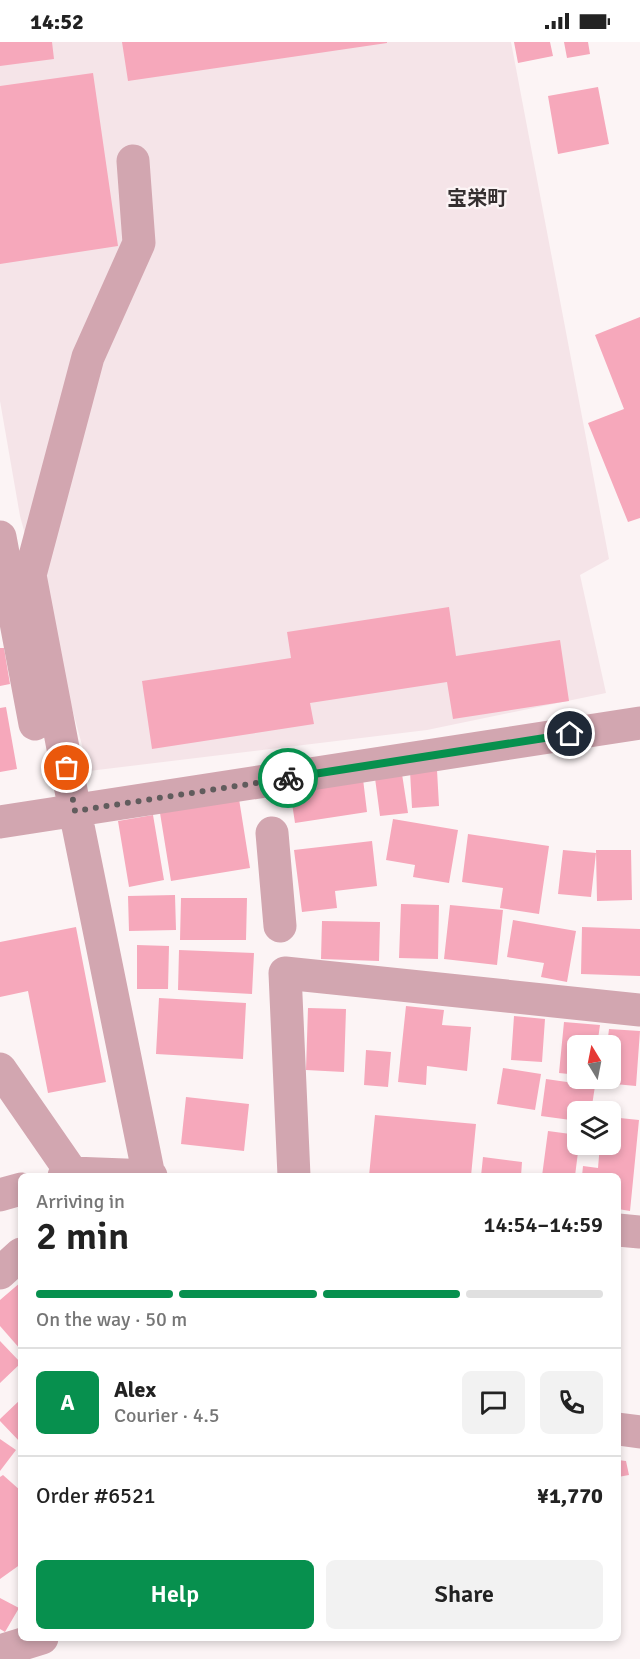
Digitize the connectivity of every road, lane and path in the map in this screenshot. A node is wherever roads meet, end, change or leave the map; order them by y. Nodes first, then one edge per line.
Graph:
1 (133, 161) dead end
2 (0, 537) edge
3 (640, 723) edge
4 (64, 813) junction
5 (0, 822) edge
6 (272, 833) dead end
7 (280, 926) dead end
8 (640, 1010) edge
9 (0, 1069) edge
10 (69, 1173) edge
11 (149, 1173) edge
12 (294, 1173) edge
13 (18, 1190) edge
14 (0, 1195) edge
15 (621, 1230) edge
16 (640, 1232) edge
17 (18, 1257) edge
18 (0, 1273) edge
19 (621, 1429) edge
20 (640, 1432) edge
21 (32, 1641) edge
22 (0, 1651) edge

1 - 4 street
2 - 4 street
3 - 4 street
4 - 5 street
4 - 11 street
6 - 7 street
8 - 12 street
9 - 10 street
13 - 14 street
15 - 16 street
17 - 18 street
19 - 20 street
21 - 22 street

